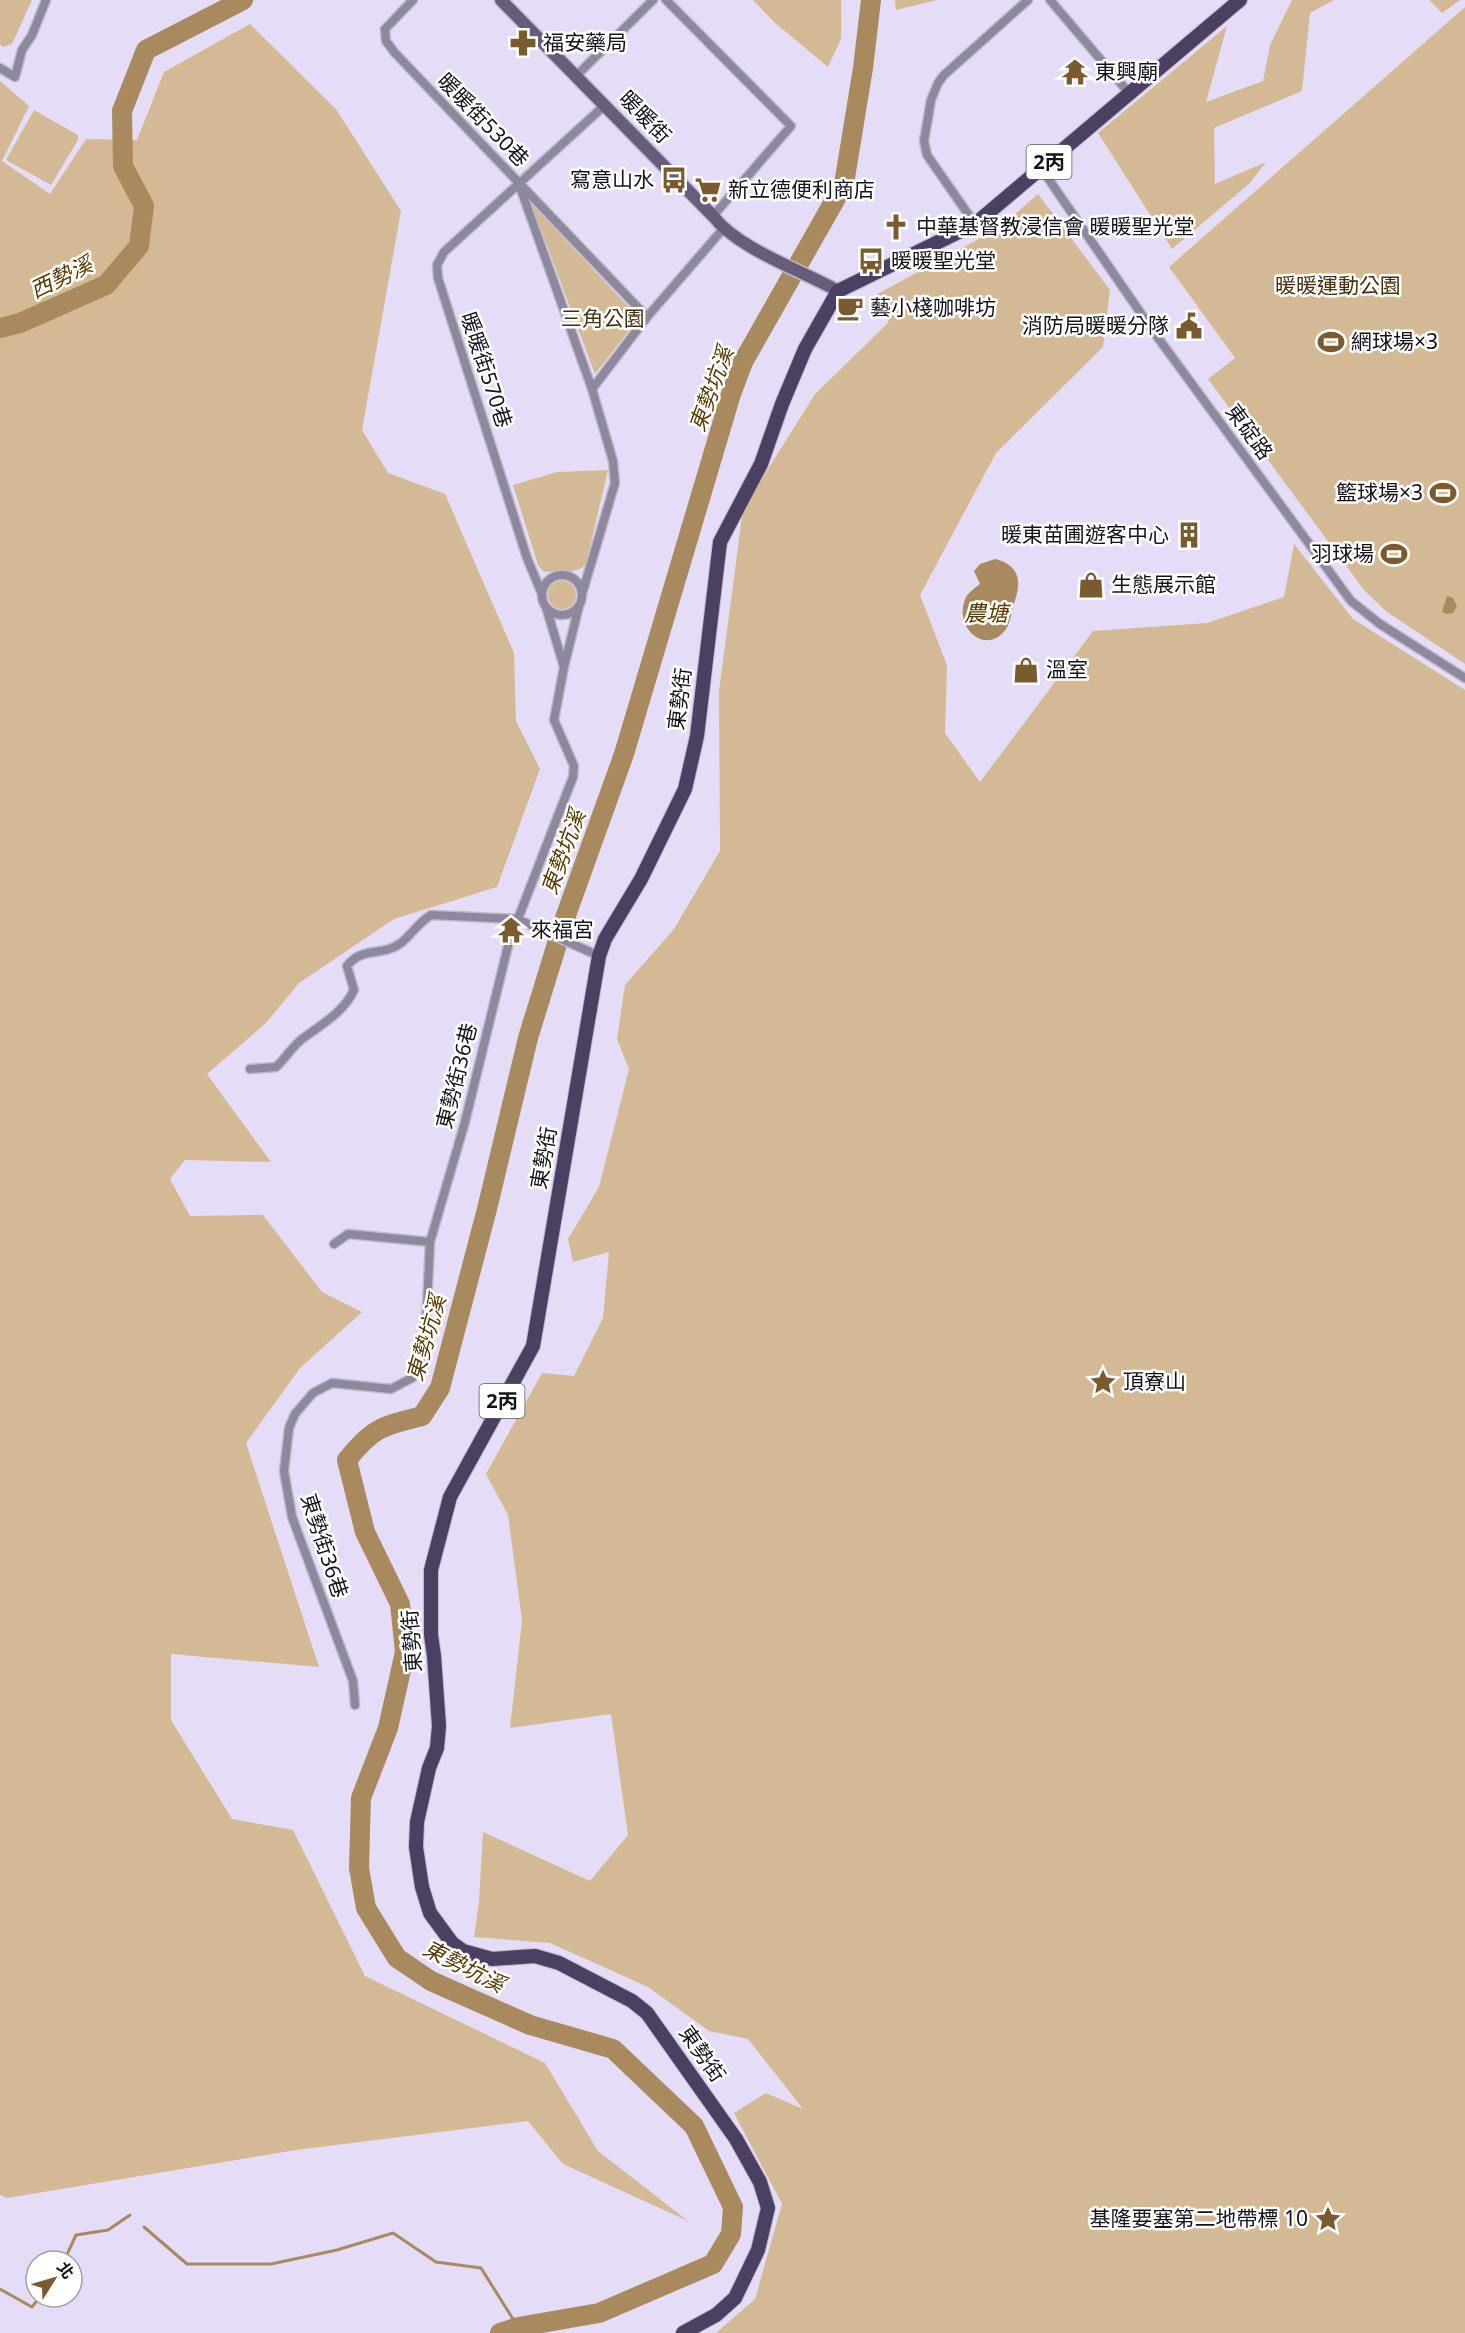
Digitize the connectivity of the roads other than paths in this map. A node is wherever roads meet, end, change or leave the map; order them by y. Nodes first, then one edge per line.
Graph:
1 (46, 0) edge
2 (413, 0) edge
3 (501, 0) edge
4 (653, 0) edge
5 (666, 0) edge
6 (1028, 0) edge
7 (1050, 0) edge
8 (1240, 0) edge
9 (0, 68) edge
10 (576, 76) junction
11 (1129, 93) junction
12 (605, 105) junction
13 (1041, 168) junction
14 (519, 184) junction
15 (713, 216) junction
16 (975, 224) junction
17 (723, 229) junction
18 (832, 288) junction
19 (647, 317) junction
20 (592, 389) junction
21 (542, 594) junction
22 (582, 594) junction
23 (579, 606) junction
24 (546, 607) junction
25 (564, 667) junction
26 (1465, 678) edge
27 (517, 920) junction
28 (599, 956) junction
29 (250, 1070) dead end
30 (430, 1242) junction
31 (334, 1244) dead end
32 (355, 1705) dead end
33 (683, 2333) edge

1 - 9 street
2 - 14 street, 暖暖街530巷
3 - 10 street, 暖暖街
4 - 10 street
5 - 15 street
6 - 16 street
7 - 11 street
8 - 11 main road, 2丙
10 - 12 street, 暖暖街
11 - 13 main road, 2丙
12 - 14 street, 暖暖街570巷
12 - 15 street, 暖暖街
13 - 16 main road, 2丙
13 - 26 street, 東碇路
14 - 19 street
14 - 20 street, 暖暖街530巷
14 - 21 street, 暖暖街570巷
15 - 17 street, 暖暖街
16 - 18 main road, 2丙
17 - 18 street, 暖暖街
17 - 19 street
18 - 28 main road, 東勢街 / 2丙
19 - 20 street
20 - 22 street, 暖暖街530巷
21 - 22 street
21 - 24 street
22 - 23 street
23 - 24 street
23 - 25 street
24 - 25 street
25 - 27 street
27 - 28 street
27 - 29 street
27 - 30 street, 東勢街36巷
28 - 33 main road, 東勢街 / 2丙
30 - 31 street
30 - 32 street, 東勢街36巷

